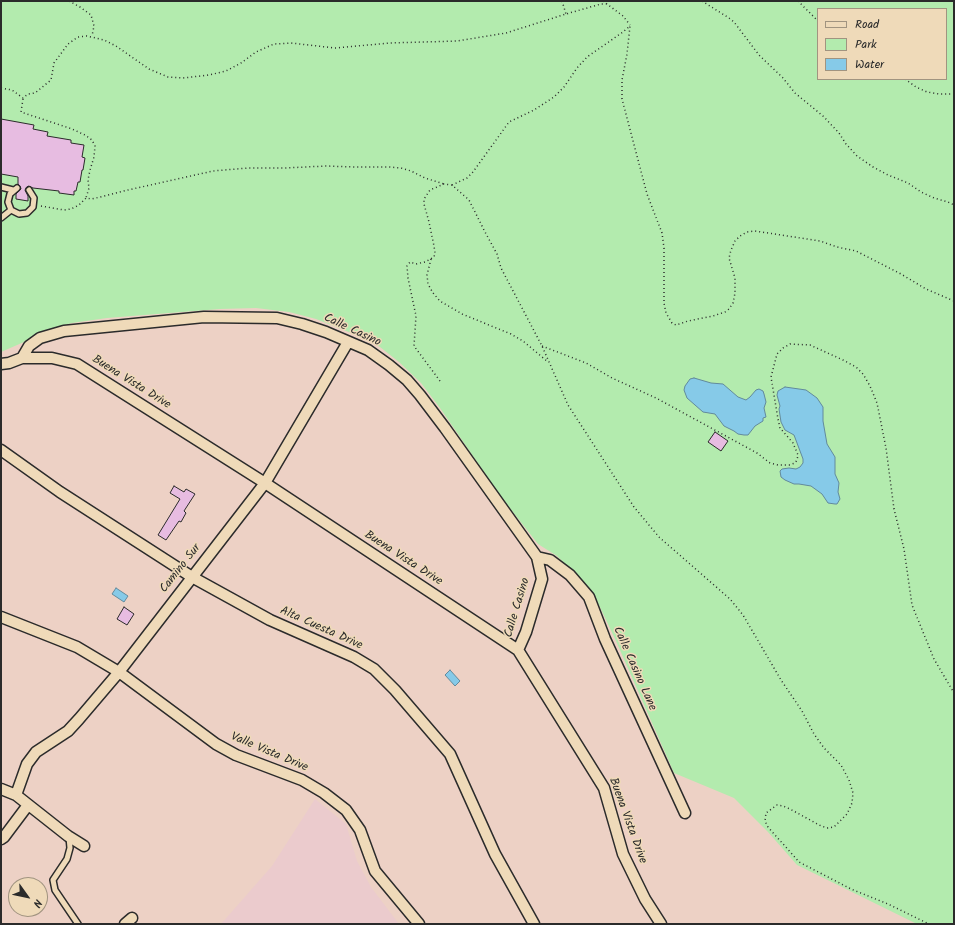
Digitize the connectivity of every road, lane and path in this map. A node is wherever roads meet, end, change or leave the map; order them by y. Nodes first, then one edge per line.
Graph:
1 (69, 1) edge
2 (562, 1) edge
3 (603, 1) edge
4 (702, 1) edge
5 (798, 1) edge
6 (607, 4) junction
7 (566, 14) junction
8 (817, 20) edge
9 (630, 26) junction
10 (92, 36) junction
11 (906, 80) edge
12 (1, 88) edge
13 (954, 94) edge
14 (23, 98) junction
15 (444, 184) junction
16 (452, 185) junction
17 (1, 186) edge
18 (29, 190) dead end
19 (86, 198) junction
20 (34, 205) junction
21 (954, 205) edge
22 (11, 210) junction
23 (1, 218) edge
24 (431, 259) junction
25 (954, 301) edge
26 (348, 342) junction
27 (542, 346) junction
28 (22, 358) junction
29 (548, 362) junction
30 (1, 364) edge
31 (440, 381) dead end
32 (1, 450) edge
33 (265, 483) junction
34 (536, 557) junction
35 (192, 577) junction
36 (1, 617) edge
37 (518, 650) junction
38 (119, 672) junction
39 (954, 693) edge
40 (1, 788) edge
41 (16, 795) junction
42 (28, 805) junction
43 (685, 814) dead end
44 (68, 836) junction
45 (1, 839) edge
46 (84, 846) dead end
47 (78, 924) edge
48 (419, 924) edge
49 (537, 924) edge
50 (661, 924) edge
51 (929, 924) edge

1 - 10 path
2 - 7 path
3 - 6 path
4 - 21 path
5 - 8 path
6 - 7 path
6 - 9 path
7 - 10 path
9 - 16 path
9 - 25 path
10 - 14 path
11 - 13 path
12 - 14 path
14 - 19 path
15 - 16 path
15 - 19 path
15 - 24 path
16 - 27 path
17 - 22 lane
18 - 20 lane
19 - 20 path
20 - 22 lane
22 - 23 lane
24 - 29 path
24 - 31 path
26 - 28 street, Calle Casino
26 - 33 street, Camino Sur
26 - 34 street, Calle Casino
27 - 29 path
27 - 39 path
28 - 30 street, Buena Vista Drive
28 - 33 street, Buena Vista Drive
29 - 51 path
32 - 35 street, Alta Cuesta Drive
33 - 35 street, Camino Sur
33 - 37 street, Buena Vista Drive
34 - 37 street, Calle Casino
34 - 43 street, Calle Casino Lane
35 - 38 street, Camino Sur
35 - 49 street, Alta Cuesta Drive
36 - 38 street, Valle Vista Drive
37 - 50 street, Buena Vista Drive
38 - 41 street, Camino Sur
38 - 48 street, Valle Vista Drive
40 - 41 street
41 - 42 street
42 - 44 street
42 - 45 street
44 - 46 street
44 - 47 lane

